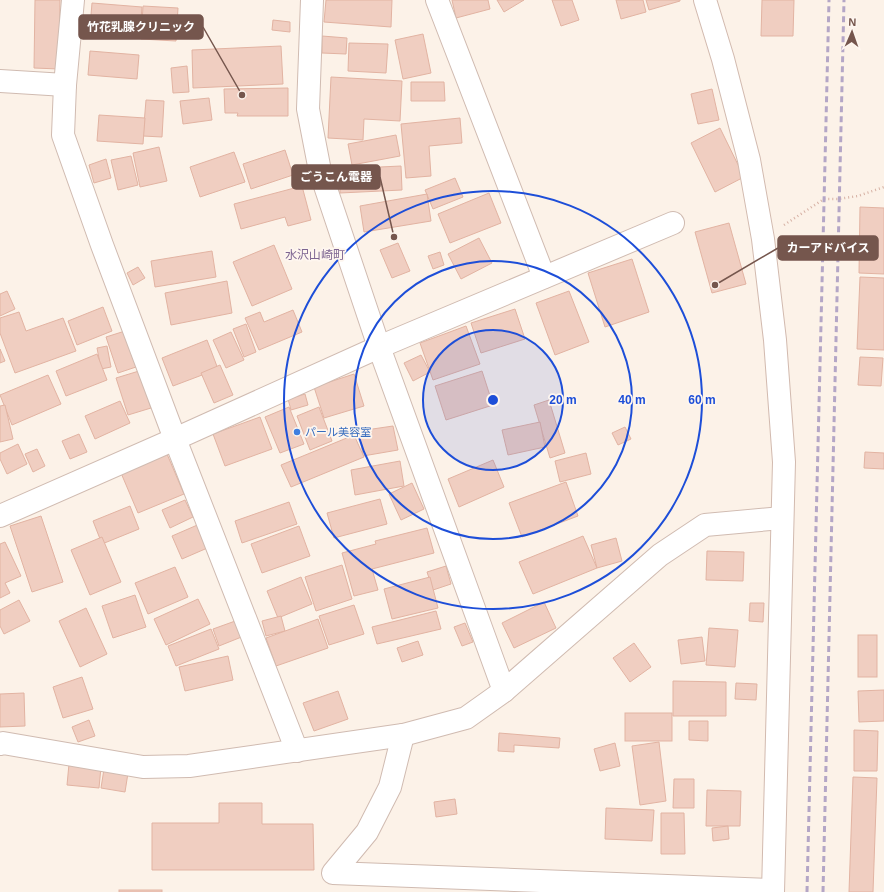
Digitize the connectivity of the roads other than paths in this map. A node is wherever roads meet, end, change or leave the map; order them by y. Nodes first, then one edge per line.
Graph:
1 (73, 0) edge
2 (308, 0) edge
3 (437, 0) edge
4 (705, 0) edge
5 (0, 81) edge
6 (65, 85) junction
7 (673, 223) dead end
8 (544, 277) junction
9 (380, 347) junction
10 (175, 439) junction
11 (0, 516) edge
12 (782, 518) junction
13 (504, 691) junction
14 (403, 736) junction
15 (0, 744) edge
16 (297, 751) junction
17 (773, 891) edge

1 - 6 street
2 - 9 street
3 - 8 street
4 - 12 street
5 - 6 street
6 - 10 street
7 - 8 street
8 - 9 street
9 - 10 street
9 - 13 street
10 - 11 street
10 - 16 street
12 - 13 street
12 - 17 street
13 - 14 street
14 - 16 street
14 - 17 street
15 - 16 street

